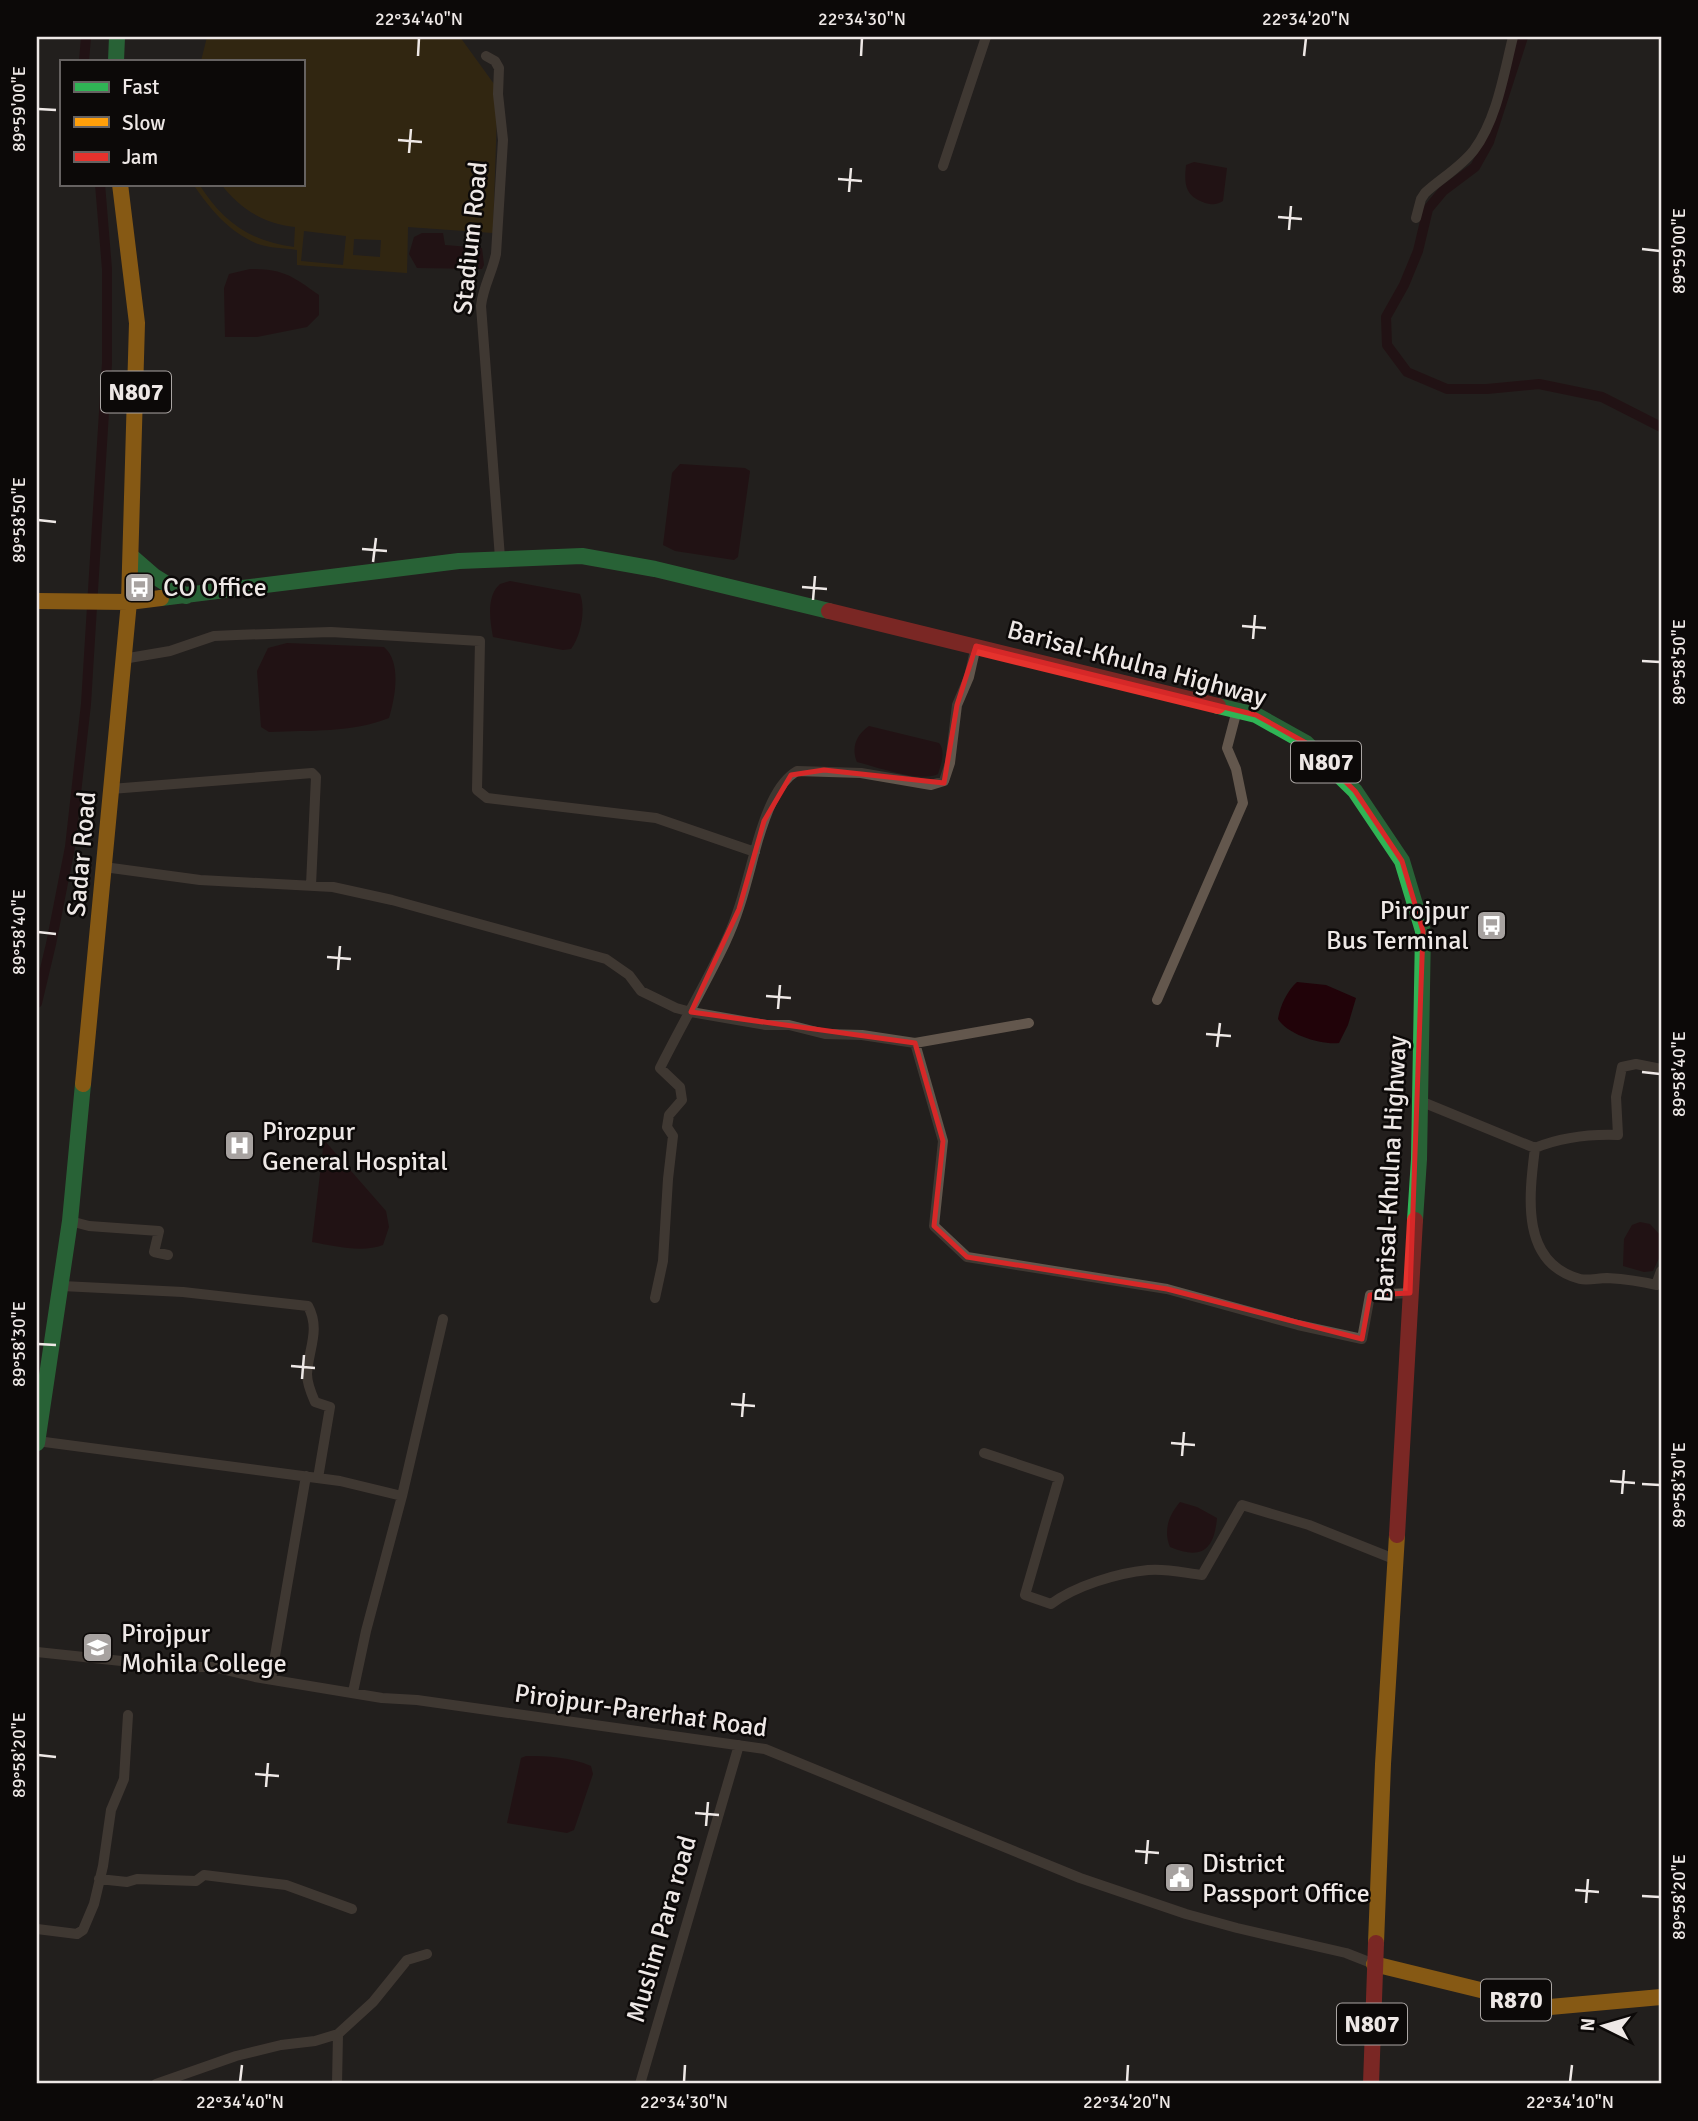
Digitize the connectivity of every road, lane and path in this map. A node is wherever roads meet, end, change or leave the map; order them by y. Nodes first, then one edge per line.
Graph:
1 (117, 37) edge
2 (986, 37) edge
3 (1513, 37) edge
4 (486, 56) dead end
5 (116, 60) edge
6 (943, 166) dead end
7 (120, 186) edge
8 (1416, 218) dead end
9 (131, 556) junction
10 (500, 558) junction
11 (186, 596) junction
12 (37, 601) edge
13 (129, 602) junction
14 (976, 646) junction
15 (123, 659) junction
16 (1237, 710) junction
17 (111, 789) junction
18 (755, 852) junction
19 (104, 867) junction
20 (311, 885) junction
21 (1157, 1000) dead end
22 (691, 1012) junction
23 (1029, 1023) dead end
24 (915, 1043) junction
25 (1661, 1069) edge
26 (1420, 1101) junction
27 (1535, 1148) junction
28 (70, 1221) junction
29 (168, 1255) dead end
30 (1661, 1271) edge
31 (62, 1286) junction
32 (1409, 1293) junction
33 (655, 1297) dead end
34 (443, 1319) dead end
35 (38, 1422) edge
36 (37, 1442) edge
37 (984, 1453) dead end
38 (306, 1476) junction
39 (318, 1478) junction
40 (402, 1496) junction
41 (1394, 1559) junction
42 (37, 1652) edge
43 (271, 1679) junction
44 (353, 1692) junction
45 (128, 1715) dead end
46 (739, 1745) junction
47 (99, 1879) junction
48 (352, 1909) dead end
49 (37, 1929) edge
50 (427, 1954) dead end
51 (1374, 1964) junction
52 (1661, 1997) edge
53 (338, 2034) junction
54 (156, 2084) edge
55 (337, 2084) edge
56 (640, 2084) edge
57 (1371, 2084) edge

1 - 5 main road
2 - 6 street
3 - 8 street
4 - 10 street, Stadium Road
7 - 9 main road, N807
9 - 11 main road
9 - 13 main road, N807
10 - 11 main road, Barisal-Khulna Highway / N807
10 - 14 main road, Barisal-Khulna Highway / N807
11 - 13 main road, Barisal-Khulna Highway / N807
12 - 13 main road, Barisal-Khulna Highway
13 - 15 main road, Sadar Road
14 - 16 main road, Barisal-Khulna Highway / N807
14 - 18 street
15 - 17 main road, Sadar Road
15 - 18 street
16 - 21 street
16 - 26 main road, Barisal-Khulna Highway / N807
17 - 19 main road, Sadar Road
17 - 20 street
18 - 22 street
19 - 20 street
19 - 28 main road, Sadar Road
20 - 22 street
22 - 24 street
22 - 33 street
23 - 24 street
24 - 32 street
25 - 27 street
26 - 27 street
26 - 32 main road, Barisal-Khulna Highway / N807
27 - 30 street
28 - 29 street
28 - 31 main road, Sadar Road
31 - 35 main road, Sadar Road
31 - 39 street
32 - 41 main road, Barisal-Khulna Highway / N807
34 - 40 street
35 - 36 main road, Sadar Road
36 - 38 street
37 - 41 street
38 - 39 street
38 - 43 street
39 - 40 street
40 - 44 street
41 - 51 main road, Barisal-Khulna Highway / N807
42 - 43 street, Pirojpur-Parerhat Road
43 - 44 street, Pirojpur-Parerhat Road
44 - 46 street, Pirojpur-Parerhat Road
45 - 47 street
46 - 51 street, Pirojpur-Parerhat Road
46 - 56 street, Muslim Para road
47 - 48 street
47 - 49 street
50 - 53 street
51 - 52 main road, R870
51 - 57 main road, Barisal-Khulna Highway / N807
53 - 54 street
53 - 55 street

